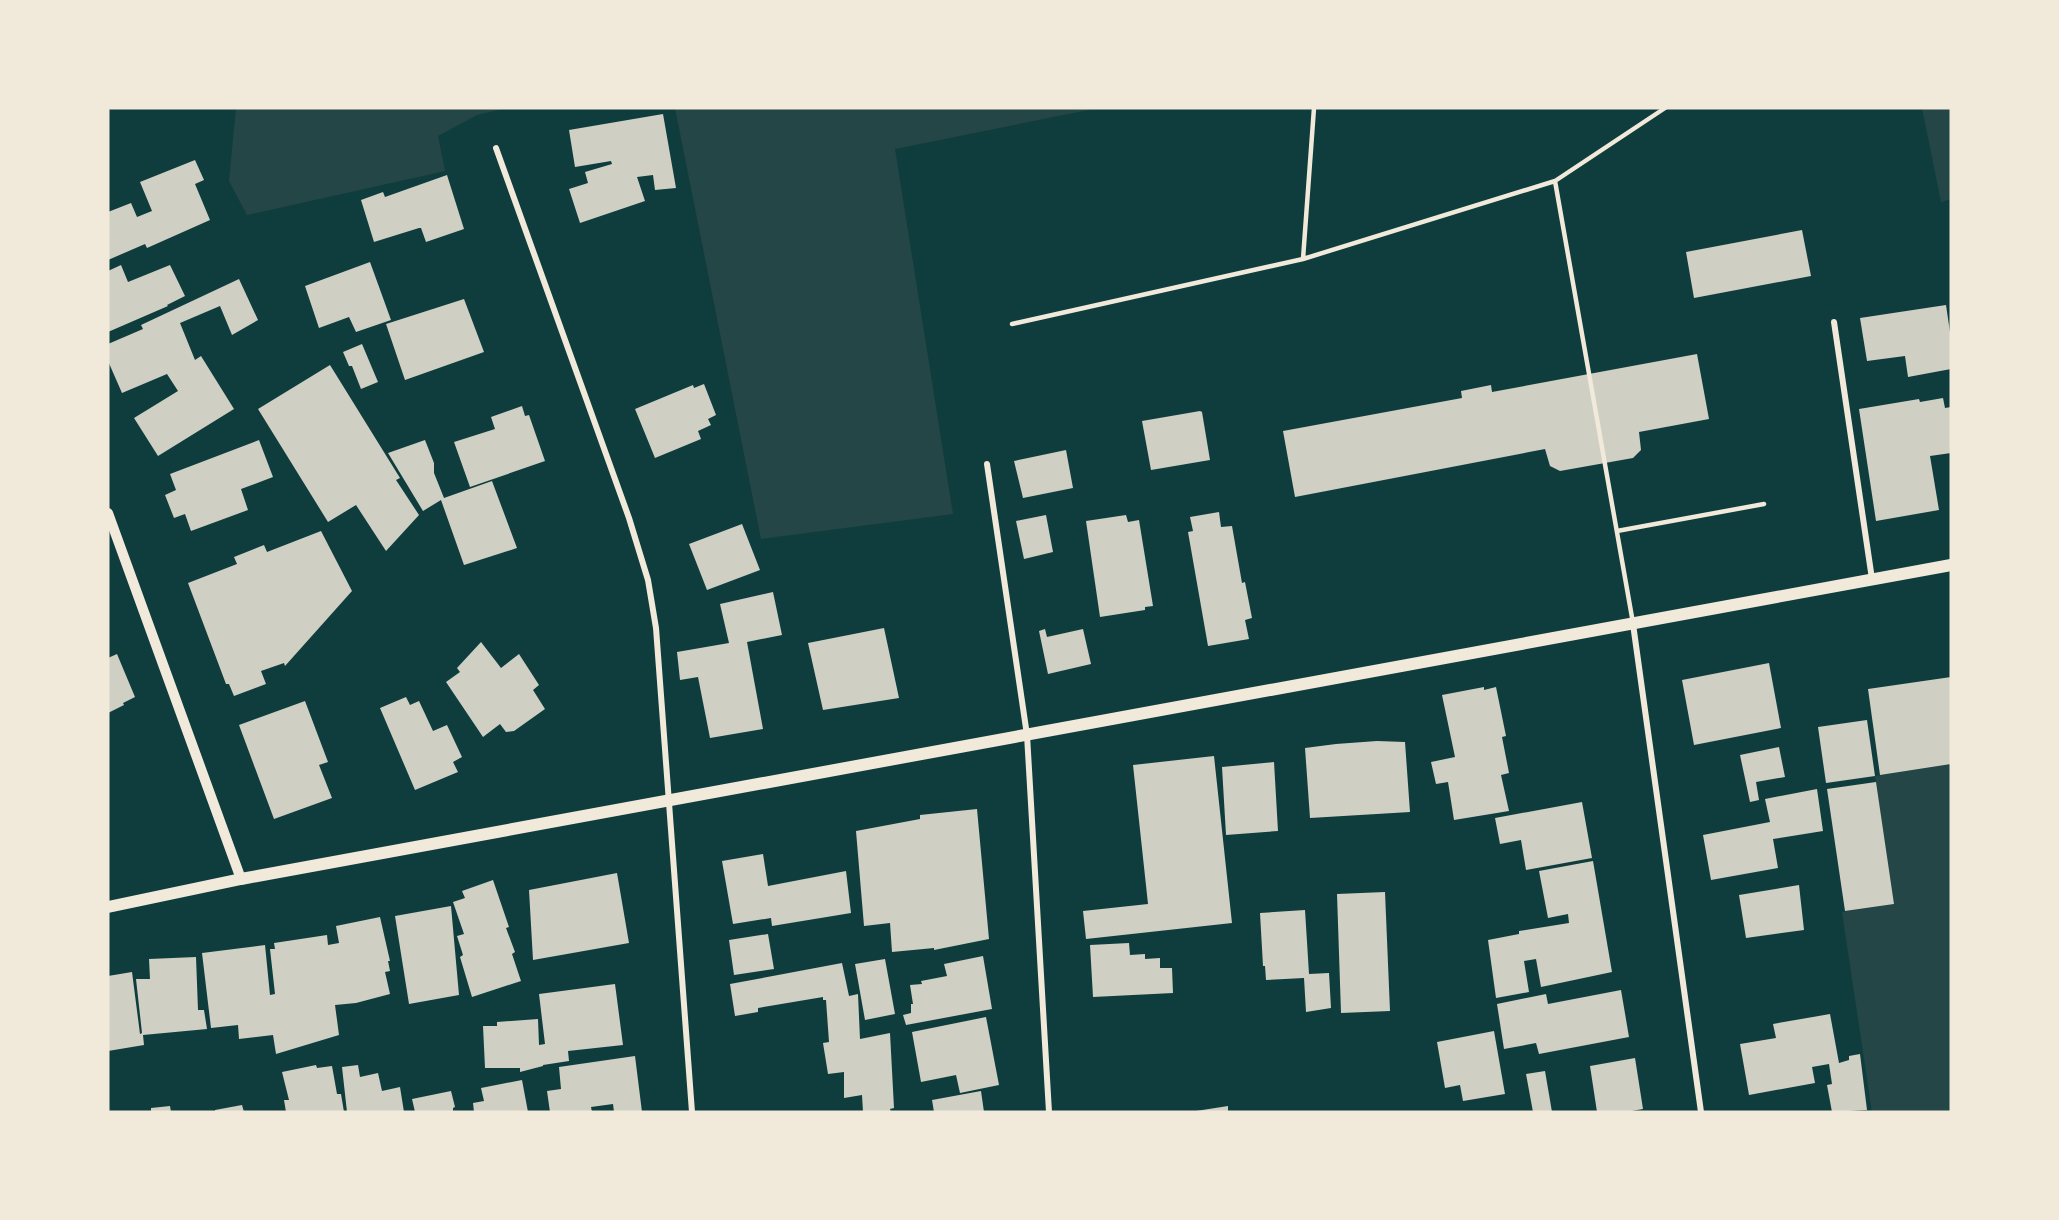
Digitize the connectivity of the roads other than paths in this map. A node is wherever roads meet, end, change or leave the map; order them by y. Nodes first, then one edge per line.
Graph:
1 (1314, 108) edge
2 (1665, 108) edge
3 (496, 148) dead end
4 (1555, 180) junction
5 (1303, 259) junction
6 (1834, 322) dead end
7 (1012, 324) dead end
8 (987, 464) dead end
9 (1764, 504) dead end
10 (108, 513) edge
11 (1617, 531) junction
12 (1951, 565) edge
13 (1872, 580) junction
14 (1633, 623) junction
15 (1027, 735) junction
16 (668, 800) junction
17 (241, 879) junction
18 (108, 907) edge
19 (692, 1112) edge
20 (1049, 1112) edge
21 (1701, 1112) edge

1 - 5 lane
2 - 4 lane
3 - 16 street
4 - 5 lane
4 - 11 lane
5 - 7 lane
6 - 13 street
8 - 15 street
9 - 11 lane
10 - 17 street
11 - 14 lane
12 - 13 main road
13 - 14 main road
14 - 15 main road
14 - 21 street
15 - 16 main road
15 - 20 street
16 - 17 main road
16 - 19 street
17 - 18 main road

